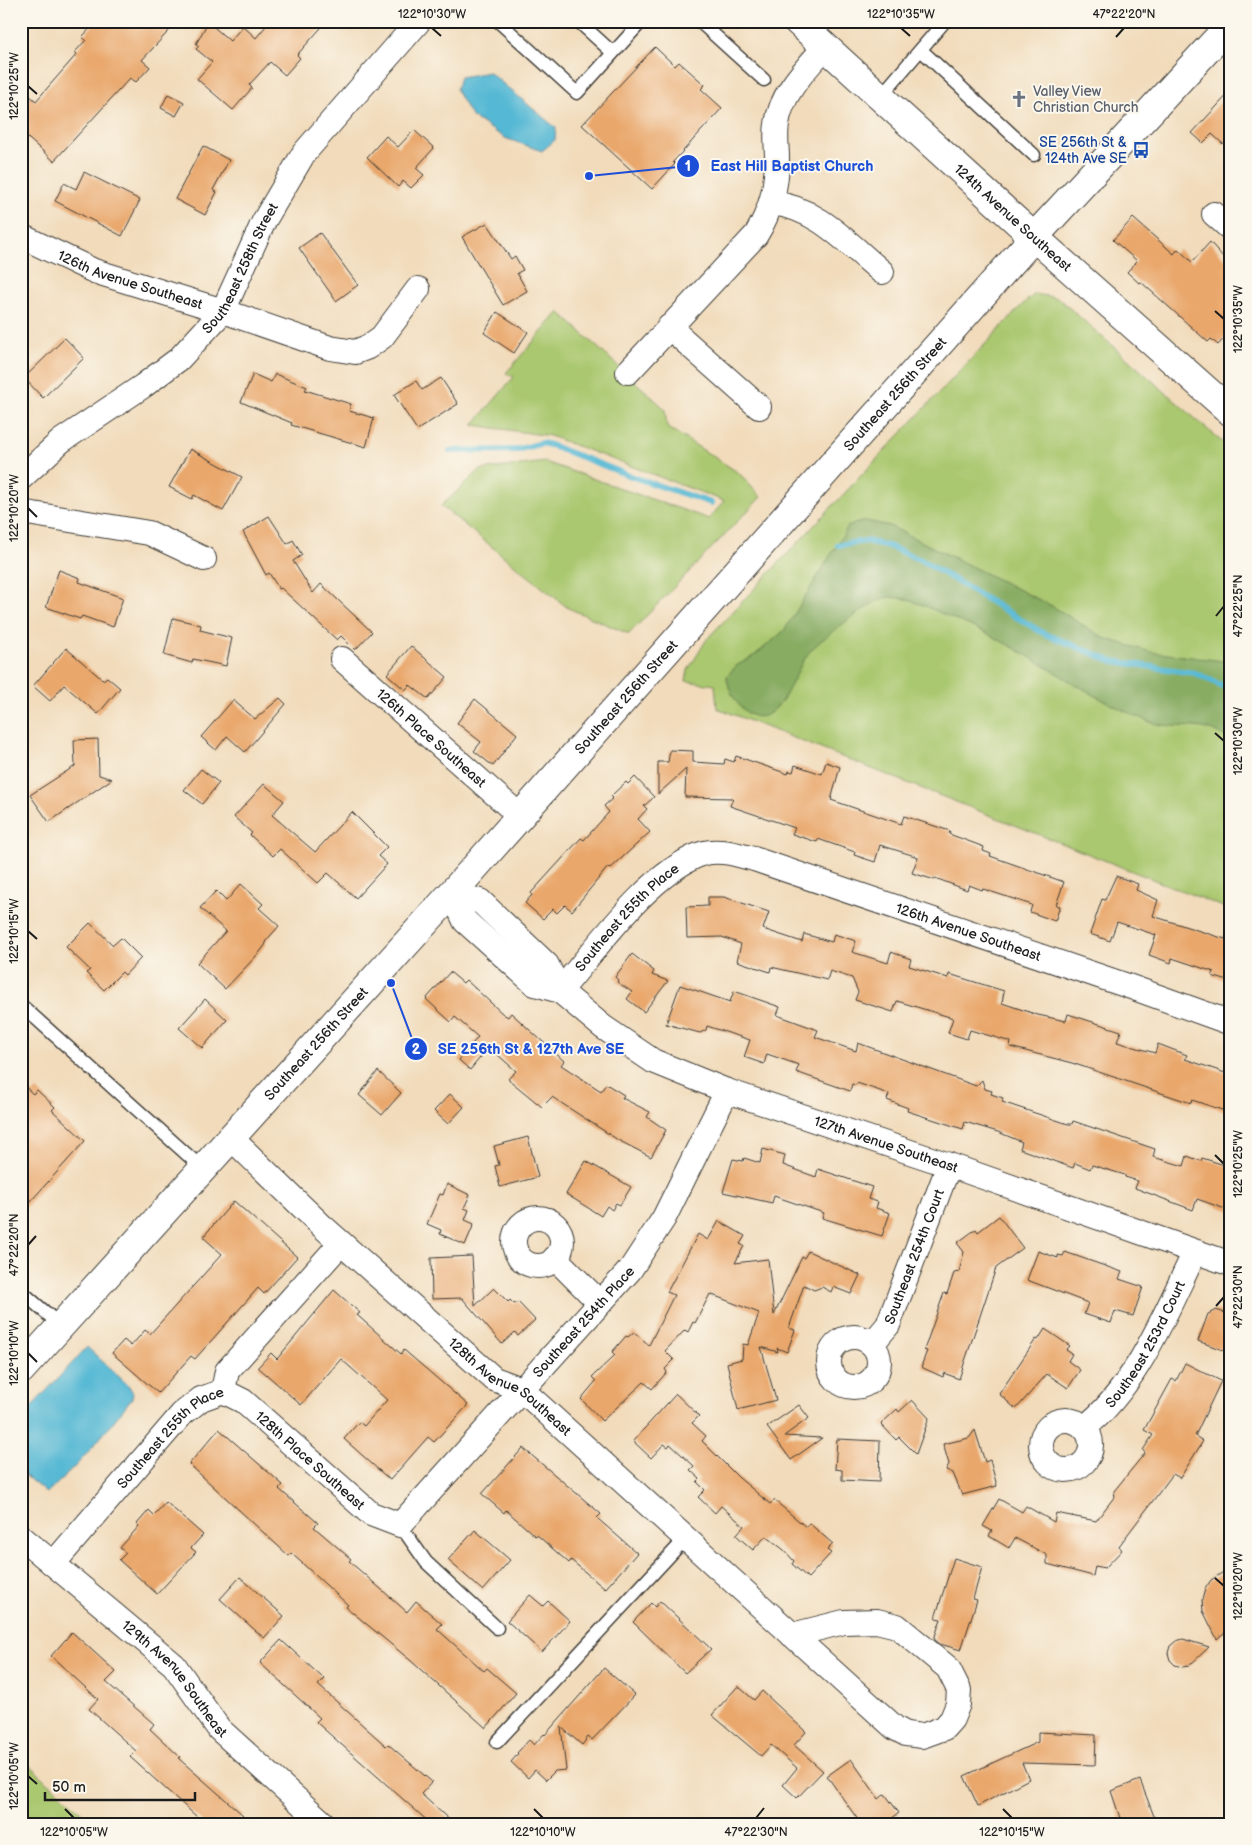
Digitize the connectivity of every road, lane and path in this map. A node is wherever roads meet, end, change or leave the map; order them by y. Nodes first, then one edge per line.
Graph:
1 (419, 21) edge
2 (498, 21) edge
3 (578, 21) edge
4 (642, 21) edge
5 (699, 21) edge
6 (797, 21) edge
7 (945, 21) edge
8 (1231, 24) edge
9 (825, 46) junction
10 (921, 50) junction
11 (613, 53) junction
12 (764, 80) dead end
13 (880, 97) junction
14 (1034, 155) dead end
15 (771, 203) junction
16 (21, 236) edge
17 (1034, 238) junction
18 (882, 272) dead end
19 (418, 289) dead end
20 (223, 311) junction
21 (669, 328) junction
22 (628, 372) dead end
23 (759, 407) dead end
24 (1231, 412) edge
25 (21, 478) edge
26 (21, 512) edge
27 (204, 559) dead end
28 (342, 658) dead end
29 (520, 816) junction
30 (703, 854) joint
31 (452, 892) junction
32 (560, 991) junction
33 (21, 1005) edge
34 (1231, 1023) edge
35 (727, 1091) junction
36 (230, 1137) junction
37 (949, 1165) junction
38 (202, 1168) junction
39 (341, 1243) junction
40 (1195, 1252) junction
41 (555, 1258) dead end
42 (1231, 1264) edge
43 (21, 1291) edge
44 (600, 1303) junction
45 (61, 1326) junction
46 (872, 1344) dead end
47 (21, 1370) edge
48 (521, 1389) junction
49 (223, 1392) junction
50 (1084, 1428) dead end
51 (400, 1525) junction
52 (21, 1537) edge
53 (686, 1538) junction
54 (53, 1564) junction
55 (498, 1628) dead end
56 (792, 1634) junction
57 (497, 1742) dead end
58 (324, 1824) edge

1 - 20 street, Southeast 258th Street
2 - 11 lane
3 - 11 lane
4 - 11 lane
5 - 12 lane
6 - 9 main road, 124th Avenue Southeast
7 - 10 lane
8 - 17 main road, Southeast 256th Street
9 - 13 main road, 124th Avenue Southeast
9 - 15 street
10 - 13 lane
10 - 14 lane
13 - 17 main road, 124th Avenue Southeast
15 - 18 street
15 - 21 street
16 - 20 street, 126th Avenue Southeast
17 - 24 main road, 124th Avenue Southeast
17 - 29 main road, Southeast 256th Street
19 - 20 street, 126th Avenue Southeast
20 - 25 street, Southeast 258th Street
21 - 22 street
21 - 23 street
26 - 27 street
28 - 29 street, 126th Place Southeast
29 - 31 main road, Southeast 256th Street
30 - 32 street, Southeast 255th Place
30 - 34 street, 126th Avenue Southeast
31 - 32 street, 127th Avenue Southeast
31 - 36 main road, Southeast 256th Street
32 - 35 street, 127th Avenue Southeast
33 - 38 lane
35 - 37 street, 127th Avenue Southeast
35 - 44 street, Southeast 254th Place
36 - 38 main road, Southeast 256th Street
36 - 39 street, 128th Avenue Southeast
37 - 40 street, 127th Avenue Southeast
37 - 46 street, Southeast 254th Court
38 - 45 main road, Southeast 256th Street
39 - 48 street, 128th Avenue Southeast
39 - 49 street, Southeast 255th Place
40 - 42 street, 127th Avenue Southeast
40 - 50 street, Southeast 253rd Court
41 - 44 street
43 - 45 lane
44 - 48 street, Southeast 254th Place
45 - 47 main road, Southeast 256th Street
48 - 51 street, Southeast 254th Place
48 - 53 street, 128th Avenue Southeast
49 - 51 street, 128th Place Southeast
49 - 54 street, Southeast 255th Place
51 - 55 lane
52 - 54 street, 129th Avenue Southeast
53 - 56 street, 128th Avenue Southeast
53 - 57 lane
54 - 58 street, 129th Avenue Southeast
56 - 56 street, 128th Avenue Southeast

